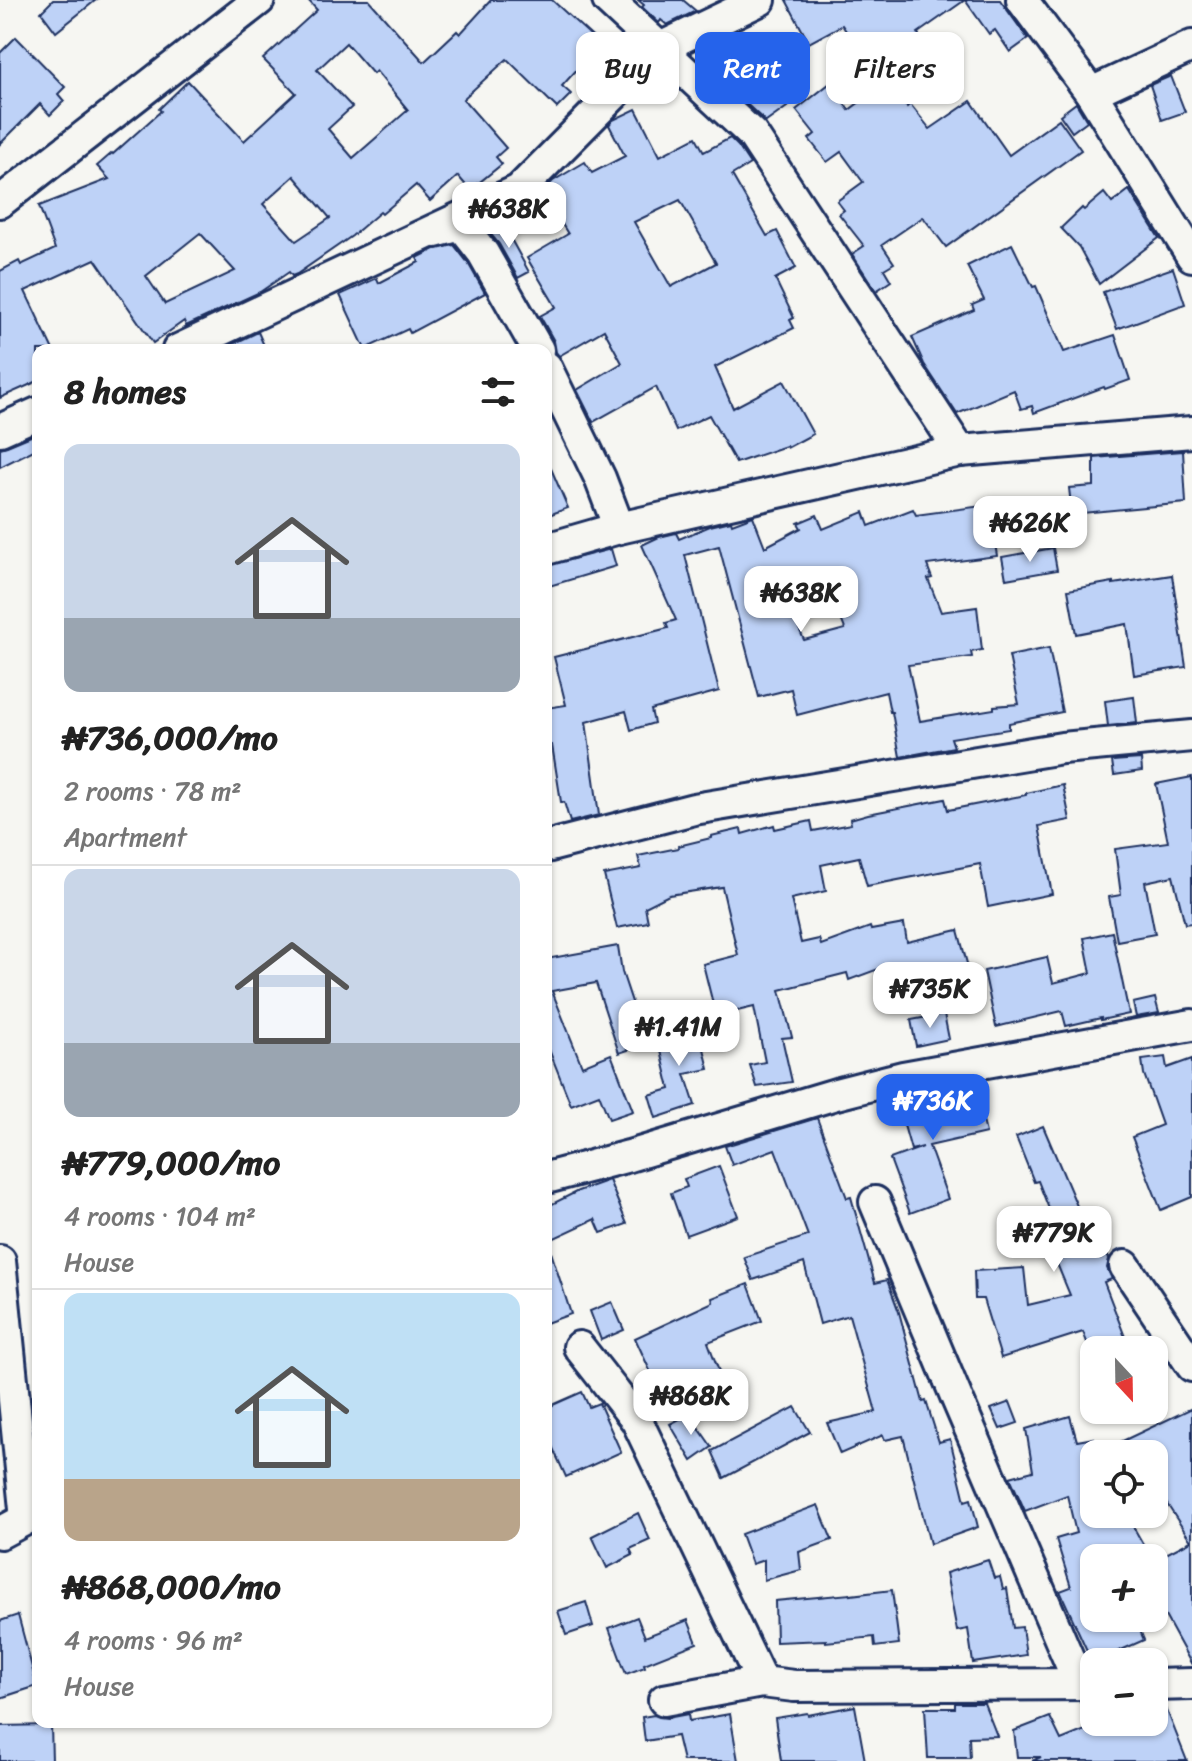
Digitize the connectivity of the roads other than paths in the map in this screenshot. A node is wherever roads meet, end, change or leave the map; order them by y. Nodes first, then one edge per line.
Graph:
1 (259, 0) edge
2 (608, 0) edge
3 (760, 0) edge
4 (1022, 0) edge
5 (643, 32) edge
6 (679, 39) edge
7 (1192, 46) edge
8 (679, 66) edge
9 (1091, 93) junction
10 (604, 104) edge
11 (0, 202) edge
12 (427, 234) junction
13 (1192, 256) edge
14 (191, 344) edge
15 (535, 344) edge
16 (552, 379) edge
17 (32, 416) edge
18 (0, 430) edge
19 (1192, 432) edge
20 (960, 451) junction
21 (619, 528) junction
22 (552, 547) edge
23 (1192, 736) edge
24 (552, 845) edge
25 (1192, 1025) edge
26 (552, 1176) edge
27 (875, 1202) dead end
28 (0, 1261) edge
29 (1125, 1266) dead end
30 (579, 1347) dead end
31 (1192, 1366) edge
32 (0, 1533) edge
33 (1080, 1669) edge
34 (762, 1682) junction
35 (1080, 1684) edge
36 (1192, 1684) edge
37 (1168, 1685) edge
38 (664, 1700) dead end

1 - 11 street
2 - 5 street
3 - 6 street
4 - 9 street
7 - 9 street
8 - 20 street
9 - 13 street
10 - 12 street
12 - 14 street
12 - 15 street
16 - 21 street
17 - 18 street
19 - 20 street
20 - 21 street
21 - 22 street
23 - 24 street
25 - 26 street
27 - 33 street
28 - 32 street
29 - 31 street
30 - 34 street
34 - 35 street
34 - 38 street
36 - 37 street

